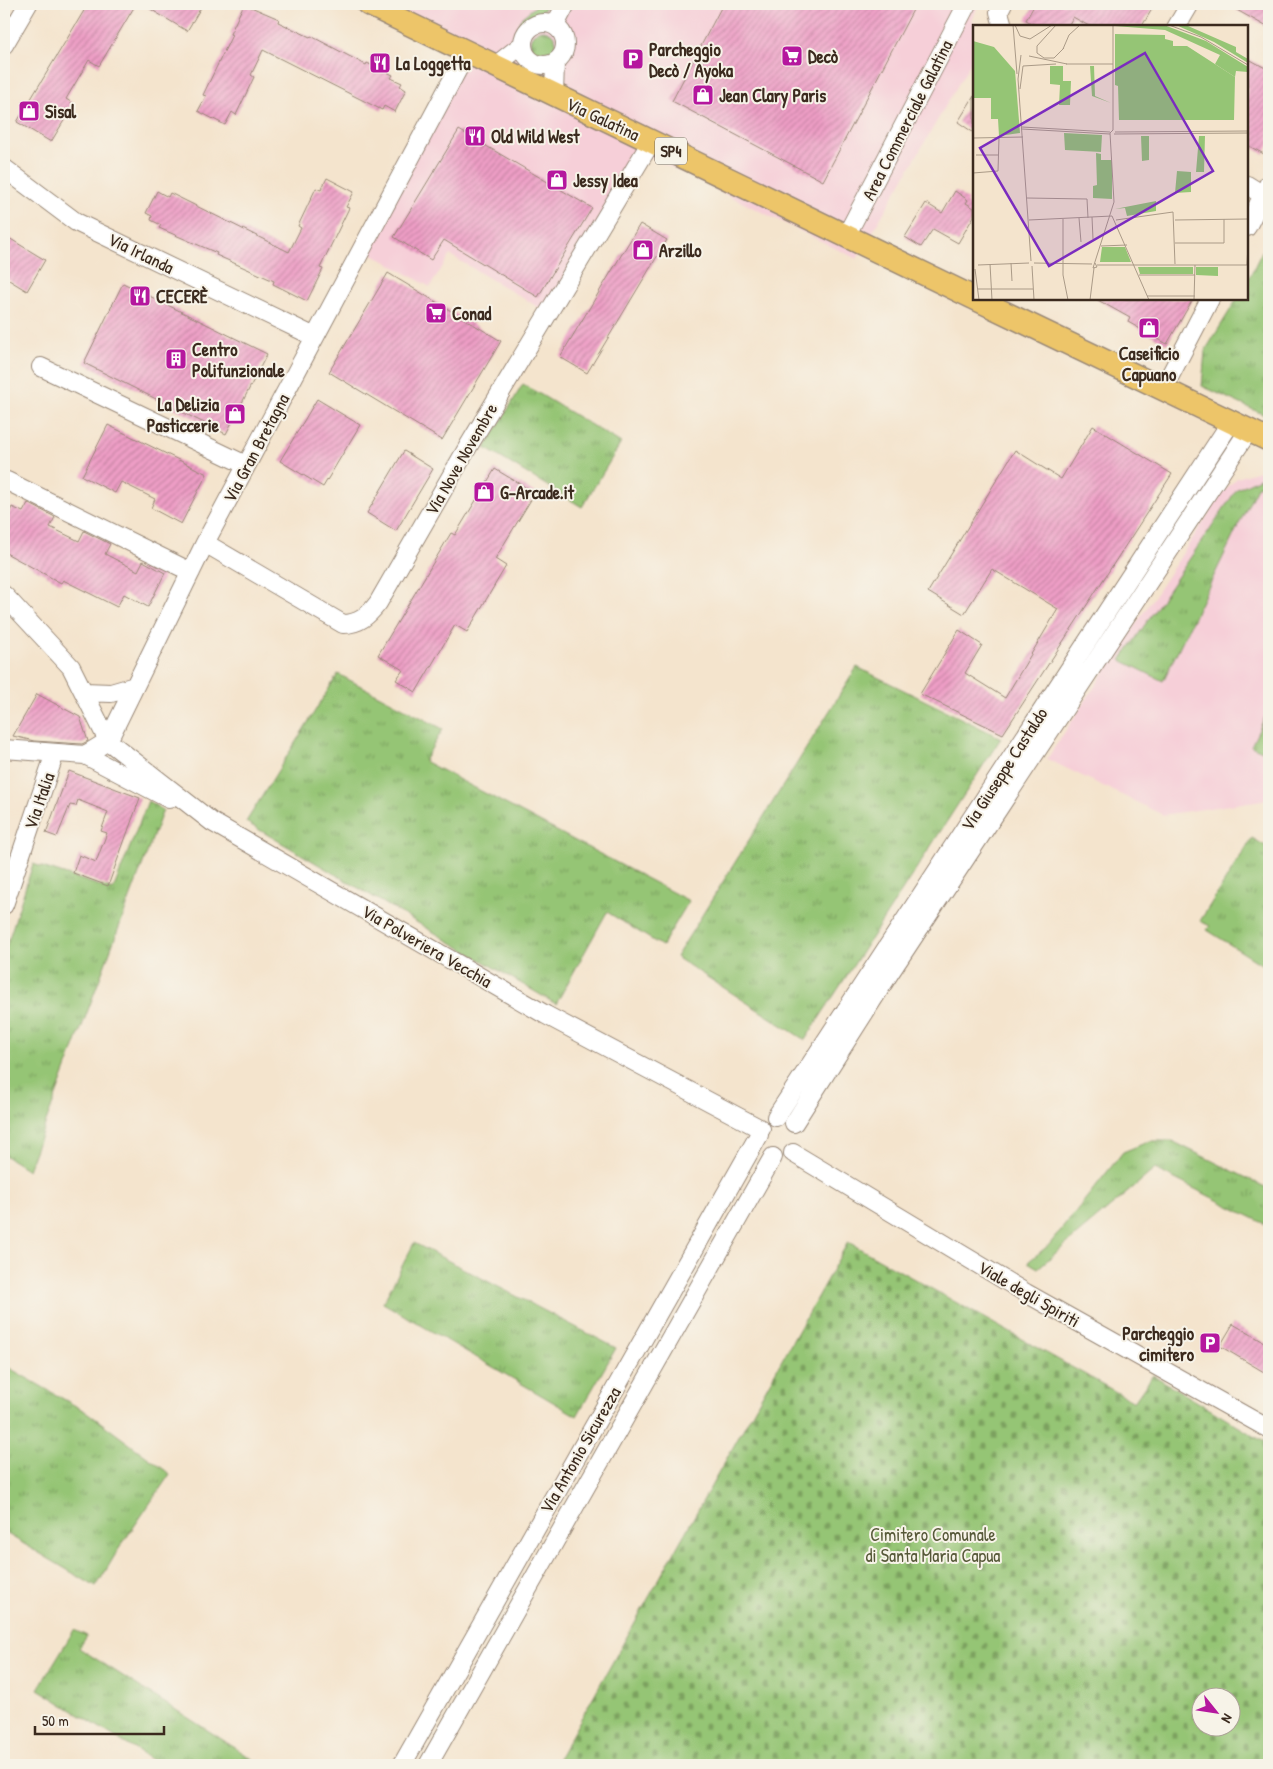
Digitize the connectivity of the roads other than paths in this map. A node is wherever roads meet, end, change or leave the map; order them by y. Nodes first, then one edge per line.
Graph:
1 (28, 4) edge
2 (368, 4) edge
3 (566, 4) edge
4 (967, 4) edge
5 (1003, 4) edge
6 (1190, 4) edge
7 (555, 25) junction
8 (1002, 25) edge
9 (1178, 25) edge
10 (523, 44) junction
11 (4, 45) edge
12 (466, 52) junction
13 (555, 62) junction
14 (495, 66) junction
15 (554, 96) junction
16 (651, 142) junction
17 (4, 168) edge
18 (1248, 185) edge
19 (1266, 189) edge
20 (1248, 225) edge
21 (846, 236) junction
22 (973, 297) edge
23 (979, 300) edge
24 (1209, 300) edge
25 (315, 337) junction
26 (41, 367) dead end
27 (1163, 389) junction
28 (1240, 426) junction
29 (1269, 440) edge
30 (246, 465) junction
31 (7, 481) dead end
32 (205, 543) junction
33 (191, 572) junction
34 (4, 596) edge
35 (135, 686) junction
36 (84, 692) junction
37 (108, 741) junction
38 (4, 748) edge
39 (55, 753) junction
40 (85, 755) junction
41 (212, 822) junction
42 (4, 906) edge
43 (776, 1117) junction
44 (794, 1123) junction
45 (760, 1132) junction
46 (793, 1153) junction
47 (773, 1157) junction
48 (1269, 1429) edge
49 (402, 1765) edge
50 (428, 1765) edge

1 - 11 street
2 - 12 main road, Via Galatina / SP4
3 - 7 street
4 - 21 street, Area Commerciale Galatina
5 - 8 street
6 - 9 street
7 - 10 street
7 - 13 street
10 - 13 street
10 - 14 street
12 - 14 main road, Via Galatina / SP4
12 - 25 street, Via Gran Bretagna
13 - 15 street
14 - 15 main road, Via Galatina / SP4
15 - 16 main road, Via Galatina / SP4
16 - 21 main road, Via Galatina / SP4
16 - 32 street, Via Nove Novembre
17 - 25 street, Via Irlanda
18 - 19 street
19 - 20 street
21 - 22 main road, Via Galatina / SP4
23 - 27 main road, Via Galatina / SP4
24 - 27 street
25 - 30 street, Via Gran Bretagna
26 - 30 street
27 - 28 main road, Via Galatina / SP4
28 - 29 main road, Via Galatina / SP4
28 - 43 street, Via Giuseppe Castaldo
28 - 44 street, Via Giuseppe Castaldo
30 - 32 street, Via Gran Bretagna
31 - 33 street
32 - 33 street, Via Gran Bretagna
33 - 35 street, Via Gran Bretagna
34 - 36 street
35 - 36 street
35 - 37 street, Via Gran Bretagna
36 - 37 street
37 - 40 street
37 - 41 street, Via Polveriera Vecchia
38 - 39 street
39 - 40 street
39 - 42 street, Via Italia
40 - 41 street
41 - 45 street, Via Polveriera Vecchia
43 - 44 street
43 - 45 street
44 - 46 street
45 - 47 street
45 - 49 street, Via Antonio Sicurezza
46 - 47 street
46 - 48 street, Viale degli Spiriti
47 - 50 street, Via Antonio Sicurezza

